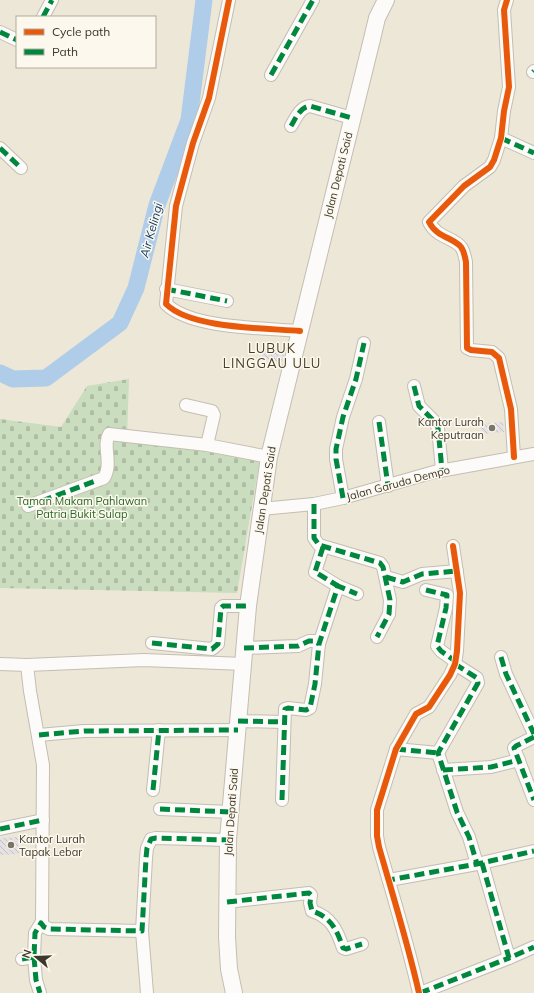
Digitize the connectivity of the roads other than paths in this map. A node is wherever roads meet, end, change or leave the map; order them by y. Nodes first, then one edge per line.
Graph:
1 (52, 0) edge
2 (229, 0) edge
3 (313, 0) edge
4 (507, 0) edge
5 (383, 1) edge
6 (44, 16) edge
7 (0, 32) edge
8 (16, 40) edge
9 (271, 75) dead end
10 (352, 118) junction
11 (291, 126) dead end
12 (501, 138) junction
13 (0, 148) edge
14 (534, 153) edge
15 (22, 168) dead end
16 (166, 289) junction
17 (227, 301) dead end
18 (300, 331) junction
19 (364, 343) dead end
20 (414, 386) dead end
21 (186, 405) dead end
22 (379, 422) dead end
23 (207, 445) junction
24 (534, 454) edge
25 (270, 457) junction
26 (514, 457) junction
27 (442, 470) junction
28 (388, 486) junction
29 (343, 498) junction
30 (314, 504) junction
31 (28, 506) dead end
32 (261, 509) junction
33 (324, 546) junction
34 (453, 546) dead end
35 (457, 571) junction
36 (386, 577) junction
37 (338, 586) junction
38 (426, 590) dead end
39 (460, 593) junction
40 (357, 594) dead end
41 (447, 595) junction
42 (248, 606) junction
43 (377, 637) dead end
44 (152, 643) dead end
45 (319, 644) junction
46 (244, 656) junction
47 (501, 657) dead end
48 (455, 662) junction
49 (0, 664) edge
50 (27, 665) junction
51 (284, 722) junction
52 (238, 725) junction
53 (159, 730) junction
54 (534, 734) edge
55 (39, 735) junction
56 (534, 737) edge
57 (396, 749) junction
58 (438, 753) junction
59 (519, 760) junction
60 (444, 770) junction
61 (153, 790) dead end
62 (282, 800) dead end
63 (534, 800) edge
64 (160, 809) dead end
65 (230, 812) junction
66 (43, 820) junction
67 (0, 829) edge
68 (228, 840) junction
69 (534, 851) edge
70 (479, 864) junction
71 (389, 880) junction
72 (227, 902) junction
73 (41, 923) junction
74 (142, 931) junction
75 (362, 944) dead end
76 (534, 947) edge
77 (34, 957) junction
78 (509, 958) junction
79 (22, 959) dead end
80 (40, 993) edge
81 (147, 993) edge
82 (234, 993) edge
83 (419, 993) edge

1 - 6 street
2 - 16 street
3 - 9 street
4 - 12 street
5 - 10 main road, Jalan Depati Said
7 - 8 street
10 - 11 street
10 - 18 main road, Jalan Depati Said
12 - 14 street
12 - 26 street
13 - 15 street
16 - 17 street
16 - 18 street
18 - 25 main road, Jalan Depati Said
19 - 29 street
20 - 27 street
21 - 23 street
22 - 28 street
23 - 25 street
23 - 31 street
24 - 26 street, Jalan Garuda Dempo
25 - 32 main road, Jalan Depati Said
26 - 27 street, Jalan Garuda Dempo
27 - 28 street, Jalan Garuda Dempo
28 - 29 street, Jalan Garuda Dempo
29 - 30 street, Jalan Garuda Dempo
30 - 32 street, Jalan Garuda Dempo
30 - 33 street
32 - 42 main road, Jalan Depati Said
33 - 36 street
33 - 37 street
34 - 35 street
35 - 36 street
35 - 39 street
36 - 43 street
37 - 40 street
37 - 45 street
38 - 41 street
39 - 41 street
39 - 48 street
41 - 48 street
42 - 44 street
42 - 46 main road, Jalan Depati Said
45 - 46 street
45 - 51 street
46 - 50 street
46 - 52 main road, Jalan Depati Said
47 - 54 street
48 - 57 street
48 - 58 street
49 - 50 street
50 - 55 street
51 - 52 street
51 - 62 street
52 - 53 street
52 - 65 main road, Jalan Depati Said
53 - 55 street
53 - 61 street
55 - 66 street
56 - 59 street
57 - 58 street
57 - 71 street
58 - 60 street
59 - 60 street
59 - 63 street
60 - 70 street
64 - 65 street
65 - 68 main road, Jalan Depati Said
66 - 67 street
66 - 73 street
68 - 72 main road, Jalan Depati Said
68 - 74 street
69 - 70 street
70 - 71 street
70 - 78 street
71 - 83 street
72 - 75 street
72 - 82 main road, Jalan Depati Said
73 - 74 street
73 - 77 street
74 - 81 street
76 - 78 street
77 - 79 street
77 - 80 street
78 - 83 street

